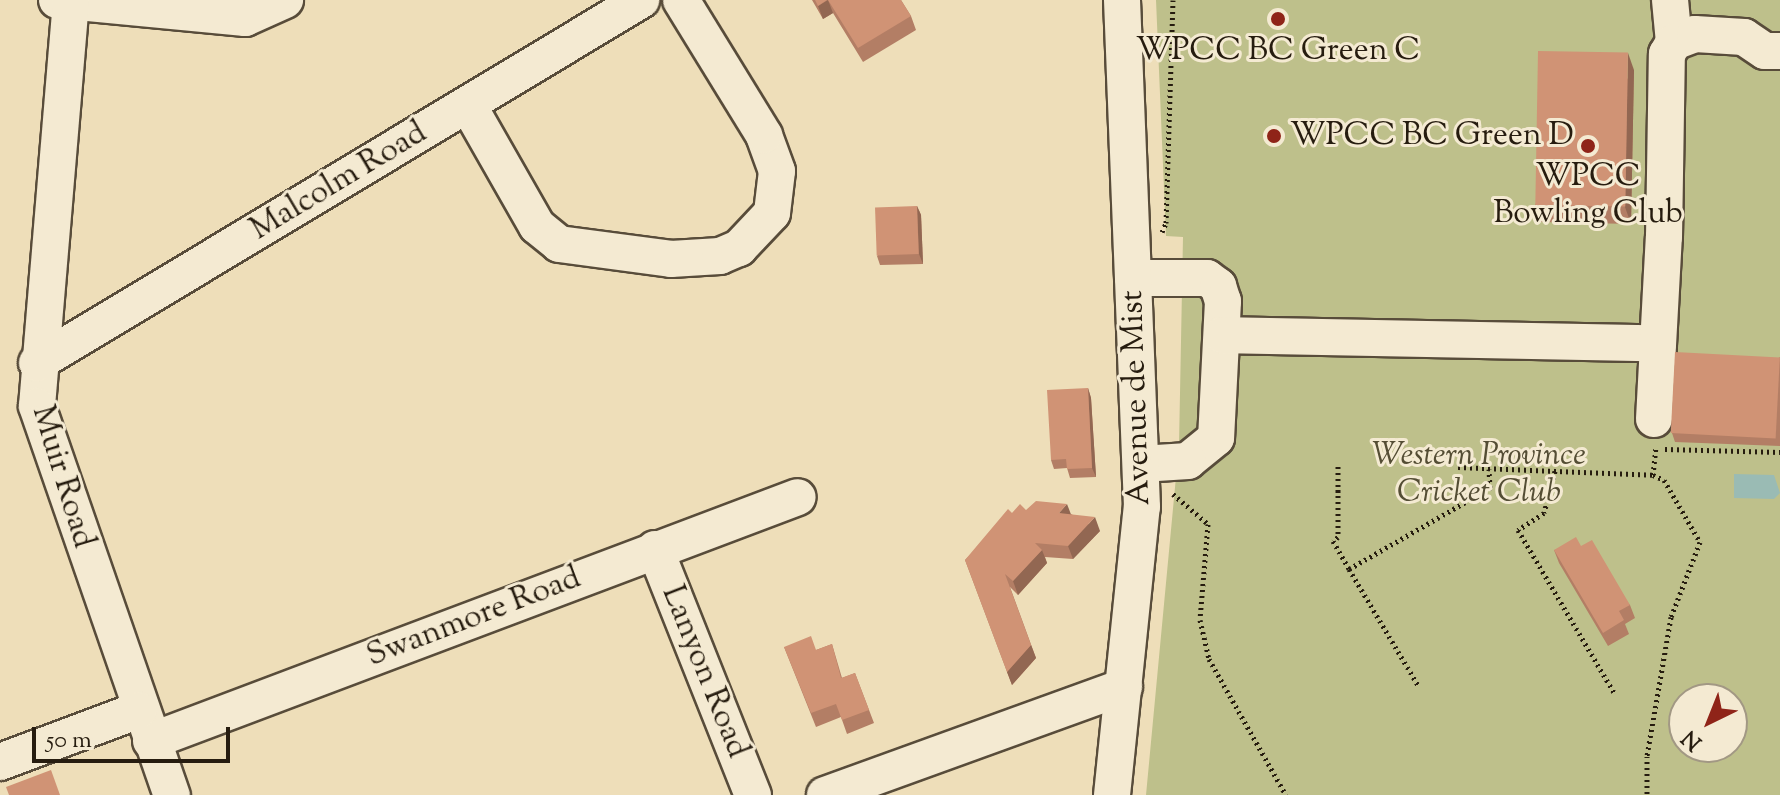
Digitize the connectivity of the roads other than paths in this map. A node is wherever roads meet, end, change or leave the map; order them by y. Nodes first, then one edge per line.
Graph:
1 (285, 0) edge
2 (641, 0) edge
3 (681, 0) edge
4 (1122, 0) edge
5 (1670, 0) edge
6 (64, 1) edge
7 (1674, 42) junction
8 (1780, 51) edge
9 (468, 105) junction
10 (1141, 278) junction
11 (1222, 335) junction
12 (1658, 343) junction
13 (37, 363) junction
14 (1655, 434) road end
15 (1152, 474) junction
16 (798, 497) dead end
17 (655, 549) junction
18 (1124, 687) junction
19 (145, 726) junction
20 (0, 762) edge
21 (172, 795) edge
22 (753, 795) edge
23 (825, 795) edge
24 (1112, 795) edge

1 - 6 street
2 - 9 street, Malcolm Road
3 - 9 street
4 - 10 street, Avenue de Mist
5 - 7 street
6 - 13 street, Muir Road
7 - 8 street
7 - 12 street
9 - 13 street, Malcolm Road
10 - 11 street
10 - 15 street, Avenue de Mist
11 - 12 street
11 - 15 street
12 - 14 street
13 - 19 street, Muir Road
15 - 18 street, Avenue de Mist
16 - 17 street, Swanmore Road
17 - 19 street, Swanmore Road
17 - 22 street, Lanyon Road
18 - 23 street
18 - 24 street, Avenue de Mist
19 - 20 street, Swanmore Road
19 - 21 street, Muir Road

